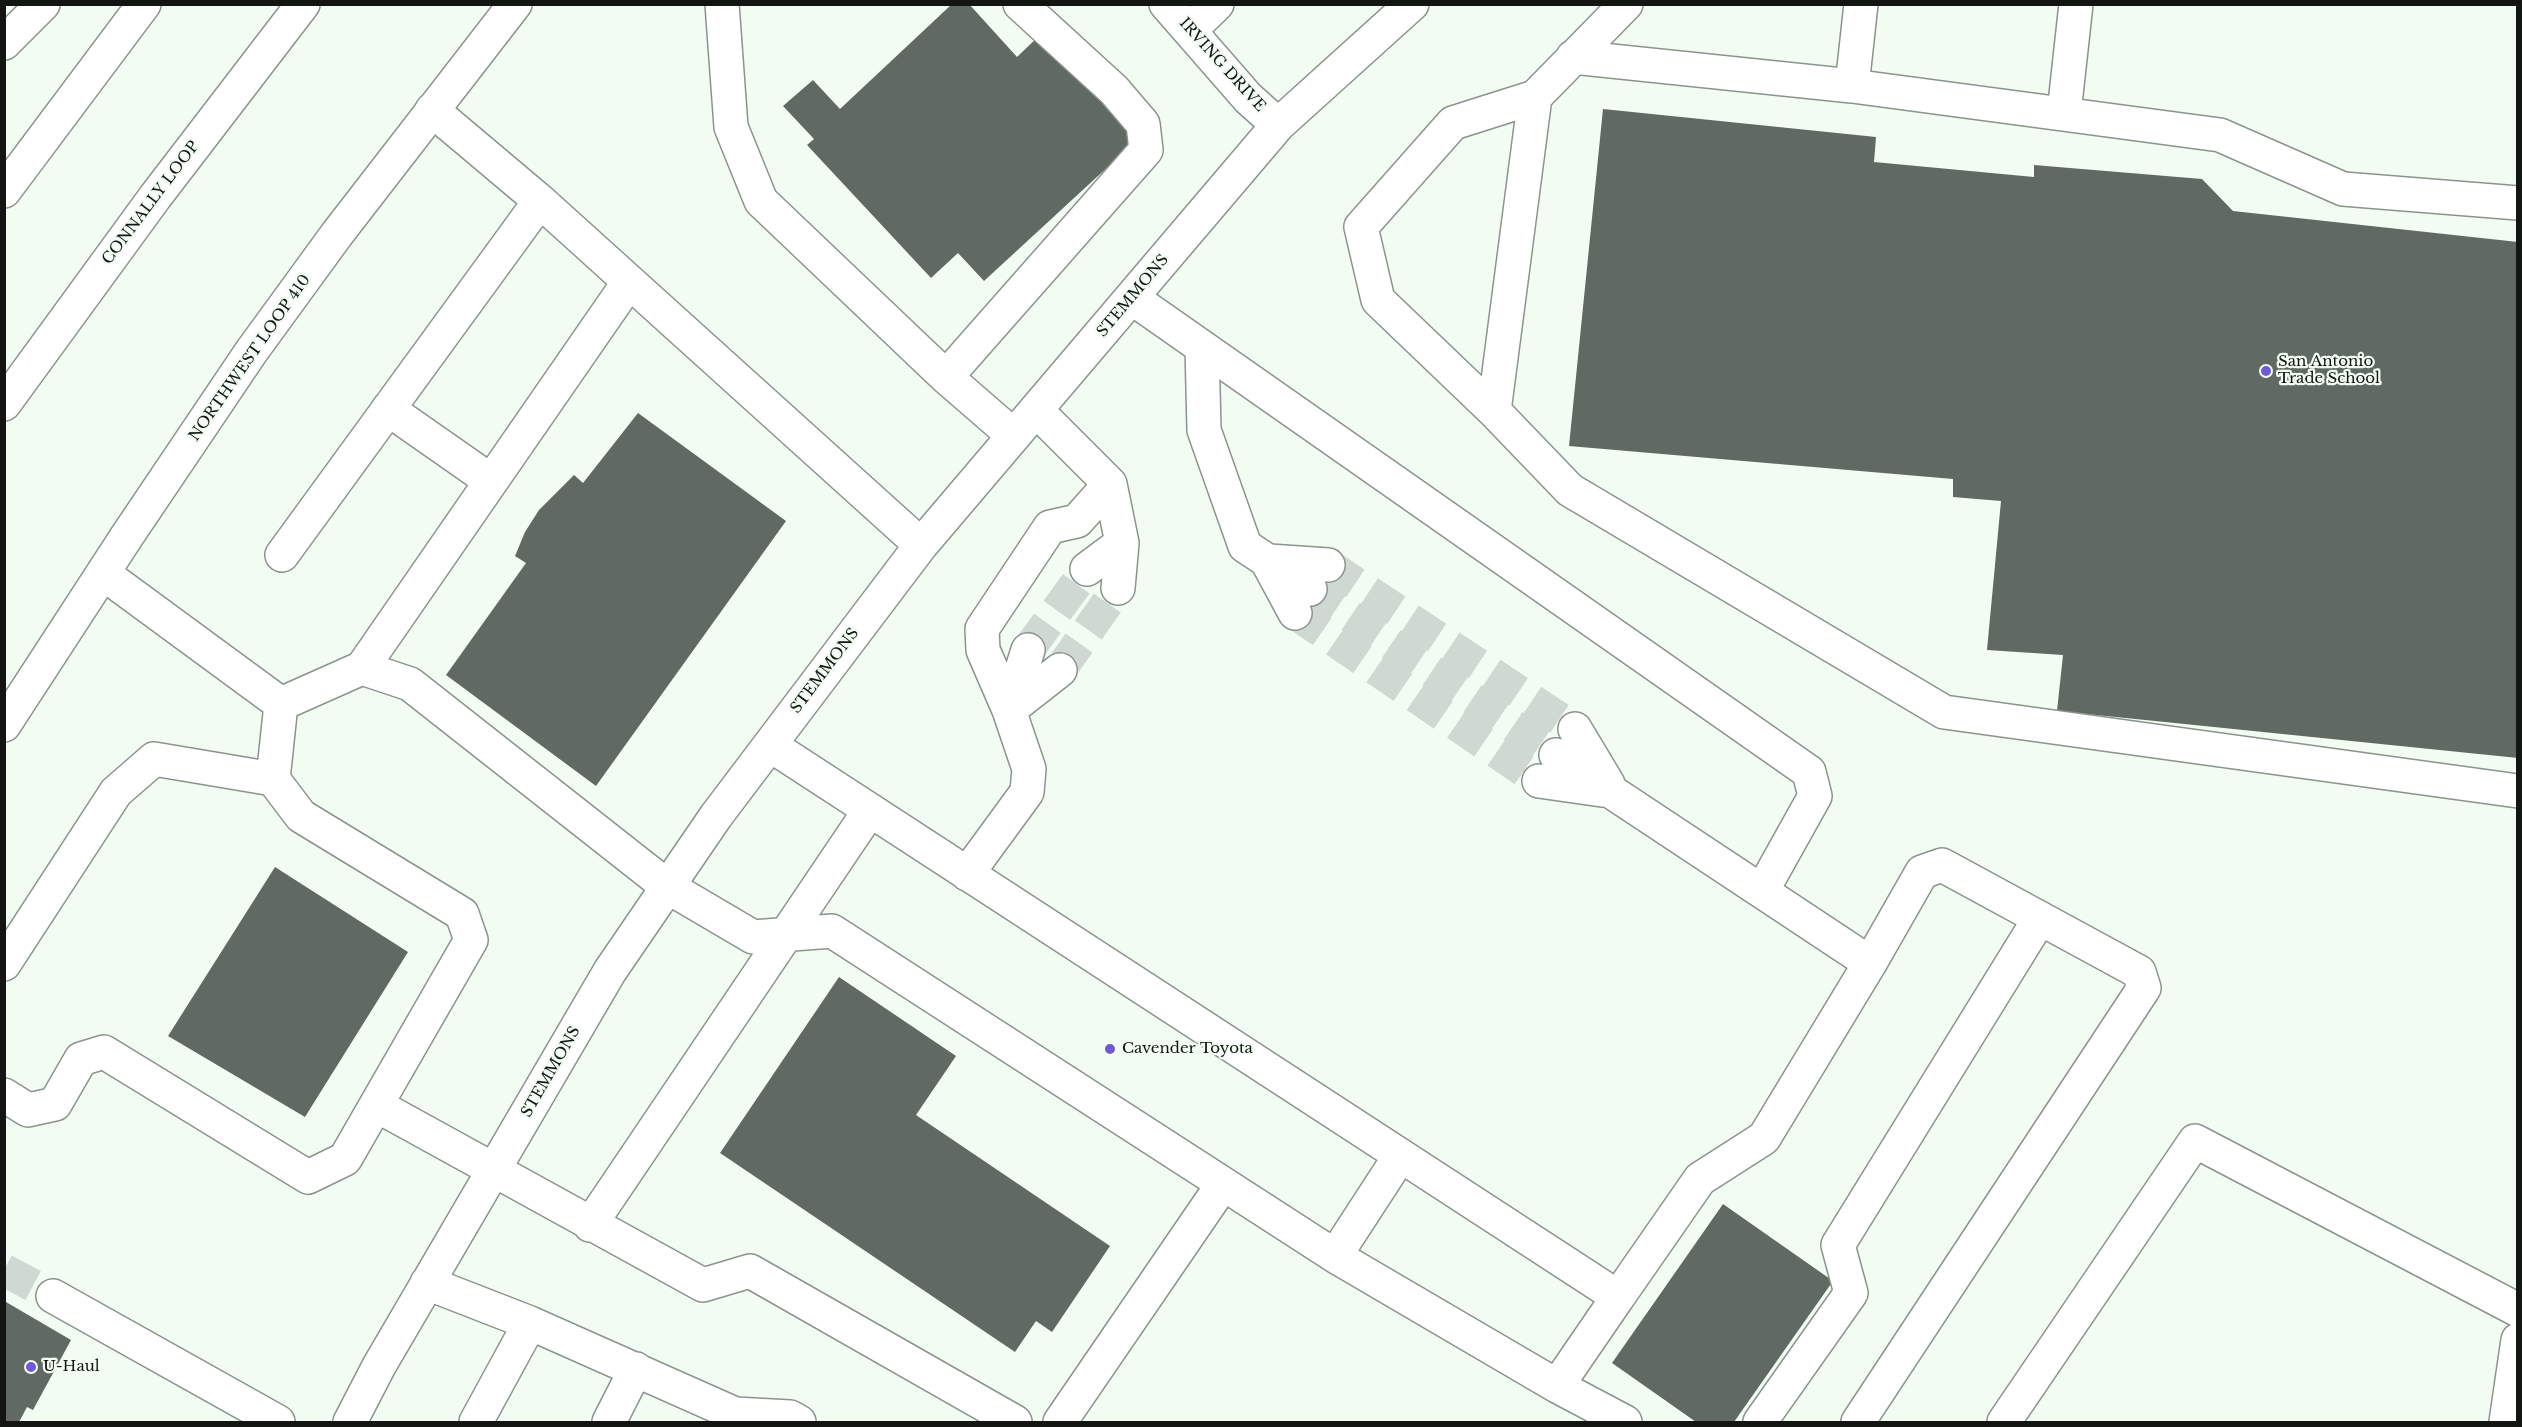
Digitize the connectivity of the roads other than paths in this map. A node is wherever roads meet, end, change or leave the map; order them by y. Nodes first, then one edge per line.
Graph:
1 (43, 4) edge
2 (144, 4) edge
3 (303, 4) edge
4 (515, 4) edge
5 (722, 4) edge
6 (1020, 4) edge
7 (1166, 4) edge
8 (1217, 4) edge
9 (1412, 4) edge
10 (1861, 4) edge
11 (2076, 4) edge
12 (1619, 7) edge
13 (1190, 30) junction
14 (4, 44) edge
15 (1573, 57) junction
16 (1852, 86) junction
17 (1535, 97) junction
18 (432, 110) junction
19 (2064, 113) junction
20 (1278, 125) junction
21 (4, 191) edge
22 (540, 201) junction
23 (2517, 203) edge
24 (629, 282) junction
25 (1132, 298) junction
26 (1203, 347) junction
27 (946, 377) junction
28 (4, 404) edge
29 (388, 409) junction
30 (1036, 410) junction
31 (1494, 411) junction
32 (1014, 436) junction
33 (491, 481) junction
34 (1110, 484) junction
35 (1122, 543) junction
36 (921, 544) junction
37 (282, 555) dead end
38 (1087, 569) tunnel mouth
39 (104, 574) junction
40 (1118, 588) tunnel mouth
41 (1311, 589) tunnel mouth
42 (1028, 650) tunnel mouth
43 (362, 668) junction
44 (1060, 670) tunnel mouth
45 (281, 704) junction
46 (1009, 710) junction
47 (4, 725) edge
48 (770, 745) junction
49 (273, 779) junction
50 (1612, 791) junction
51 (2517, 791) edge
52 (870, 810) junction
53 (967, 874) junction
54 (668, 887) junction
55 (1762, 891) junction
56 (2040, 918) junction
57 (786, 934) junction
58 (1870, 963) junction
59 (4, 964) edge
60 (4, 1095) edge
61 (376, 1105) junction
62 (1400, 1156) junction
63 (493, 1171) junction
64 (1223, 1184) junction
65 (590, 1225) junction
66 (1335, 1256) junction
67 (427, 1283) junction
68 (53, 1296) tunnel mouth
69 (1618, 1297) junction
70 (2517, 1310) edge
71 (530, 1323) junction
72 (2517, 1340) edge
73 (636, 1369) junction
74 (1557, 1386) junction
75 (733, 1418) edge
76 (278, 1422) edge
77 (350, 1422) edge
78 (476, 1422) edge
79 (609, 1422) edge
80 (799, 1422) edge
81 (1015, 1422) edge
82 (1060, 1422) edge
83 (1625, 1422) edge
84 (1760, 1422) edge
85 (1858, 1422) edge
86 (2004, 1422) edge
87 (2506, 1422) edge

1 - 14 main road
2 - 21 main road
3 - 28 main road, CONNALLY LOOP
4 - 18 main road, NORTHWEST LOOP 410
5 - 27 main road
6 - 27 main road
7 - 13 main road, IRVING DRIVE
8 - 13 main road
9 - 20 main road, STEMMONS
10 - 16 main road
11 - 19 main road
12 - 15 main road
13 - 20 main road, IRVING DRIVE
15 - 16 main road
15 - 17 main road
16 - 19 main road
17 - 31 main road
17 - 31 main road
18 - 22 main road
18 - 39 main road, NORTHWEST LOOP 410
19 - 23 main road
20 - 25 main road, STEMMONS
22 - 24 main road
22 - 29 main road
24 - 33 main road
24 - 36 main road
25 - 26 main road
25 - 30 main road, STEMMONS
26 - 41 main road
26 - 55 main road
27 - 32 main road
29 - 33 main road
29 - 37 main road
30 - 32 main road, STEMMONS
30 - 34 main road
31 - 51 main road
32 - 36 main road, STEMMONS
33 - 43 main road
34 - 35 main road
34 - 46 main road
35 - 38 main road
35 - 40 main road
36 - 48 main road, STEMMONS
39 - 45 main road
39 - 47 main road, NORTHWEST LOOP 410
42 - 46 main road
43 - 45 main road
43 - 54 main road
44 - 46 main road
45 - 49 main road
46 - 53 main road
48 - 52 main road
48 - 54 main road, STEMMONS
49 - 59 main road
49 - 61 main road
50 - 50 main road
50 - 55 main road
52 - 53 main road
52 - 57 main road
53 - 62 main road
54 - 57 main road
54 - 63 main road, STEMMONS
55 - 58 main road
56 - 58 main road
56 - 84 main road
56 - 85 main road
57 - 64 main road
57 - 65 main road
58 - 69 main road
60 - 61 main road
61 - 63 main road
62 - 66 main road
62 - 69 main road
63 - 65 main road
63 - 67 main road, STEMMONS
64 - 66 main road
64 - 82 main road
65 - 81 main road
66 - 74 main road
67 - 71 main road
67 - 77 main road, STEMMONS
68 - 76 main road
69 - 74 main road
70 - 86 main road
71 - 73 main road
71 - 78 main road
72 - 87 main road
73 - 75 main road
73 - 79 main road
74 - 83 main road
75 - 80 main road

